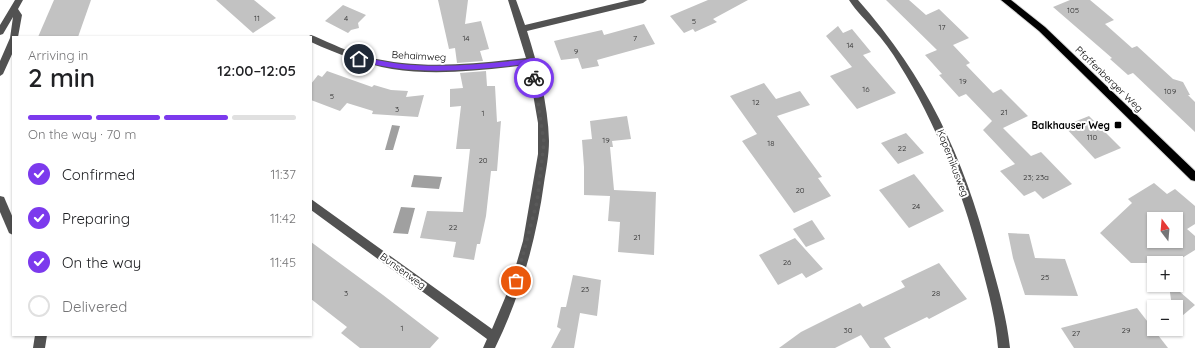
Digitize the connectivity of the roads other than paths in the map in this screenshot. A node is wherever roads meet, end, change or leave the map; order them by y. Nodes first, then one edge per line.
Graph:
1 (19, 0) edge
2 (512, 0) edge
3 (643, 0) edge
4 (853, 0) edge
5 (1005, 0) edge
6 (14, 9) junction
7 (522, 29) junction
8 (0, 32) edge
9 (14, 36) edge
10 (312, 39) edge
11 (12, 43) edge
12 (531, 61) junction
13 (0, 72) edge
14 (1195, 177) edge
15 (0, 200) edge
16 (312, 205) edge
17 (12, 228) edge
18 (41, 336) edge
19 (495, 338) junction
20 (39, 348) edge
21 (489, 348) edge
22 (1004, 348) edge

1 - 6 street
2 - 7 street
3 - 7 street
4 - 22 street, Kopernikusweg
5 - 14 main road, Pfaffenberger Weg
6 - 8 street
6 - 9 street
7 - 12 street
10 - 12 street, Behaimweg
11 - 13 street
12 - 19 street
15 - 17 street
16 - 19 street, Bunsenweg
18 - 20 street
19 - 21 street

